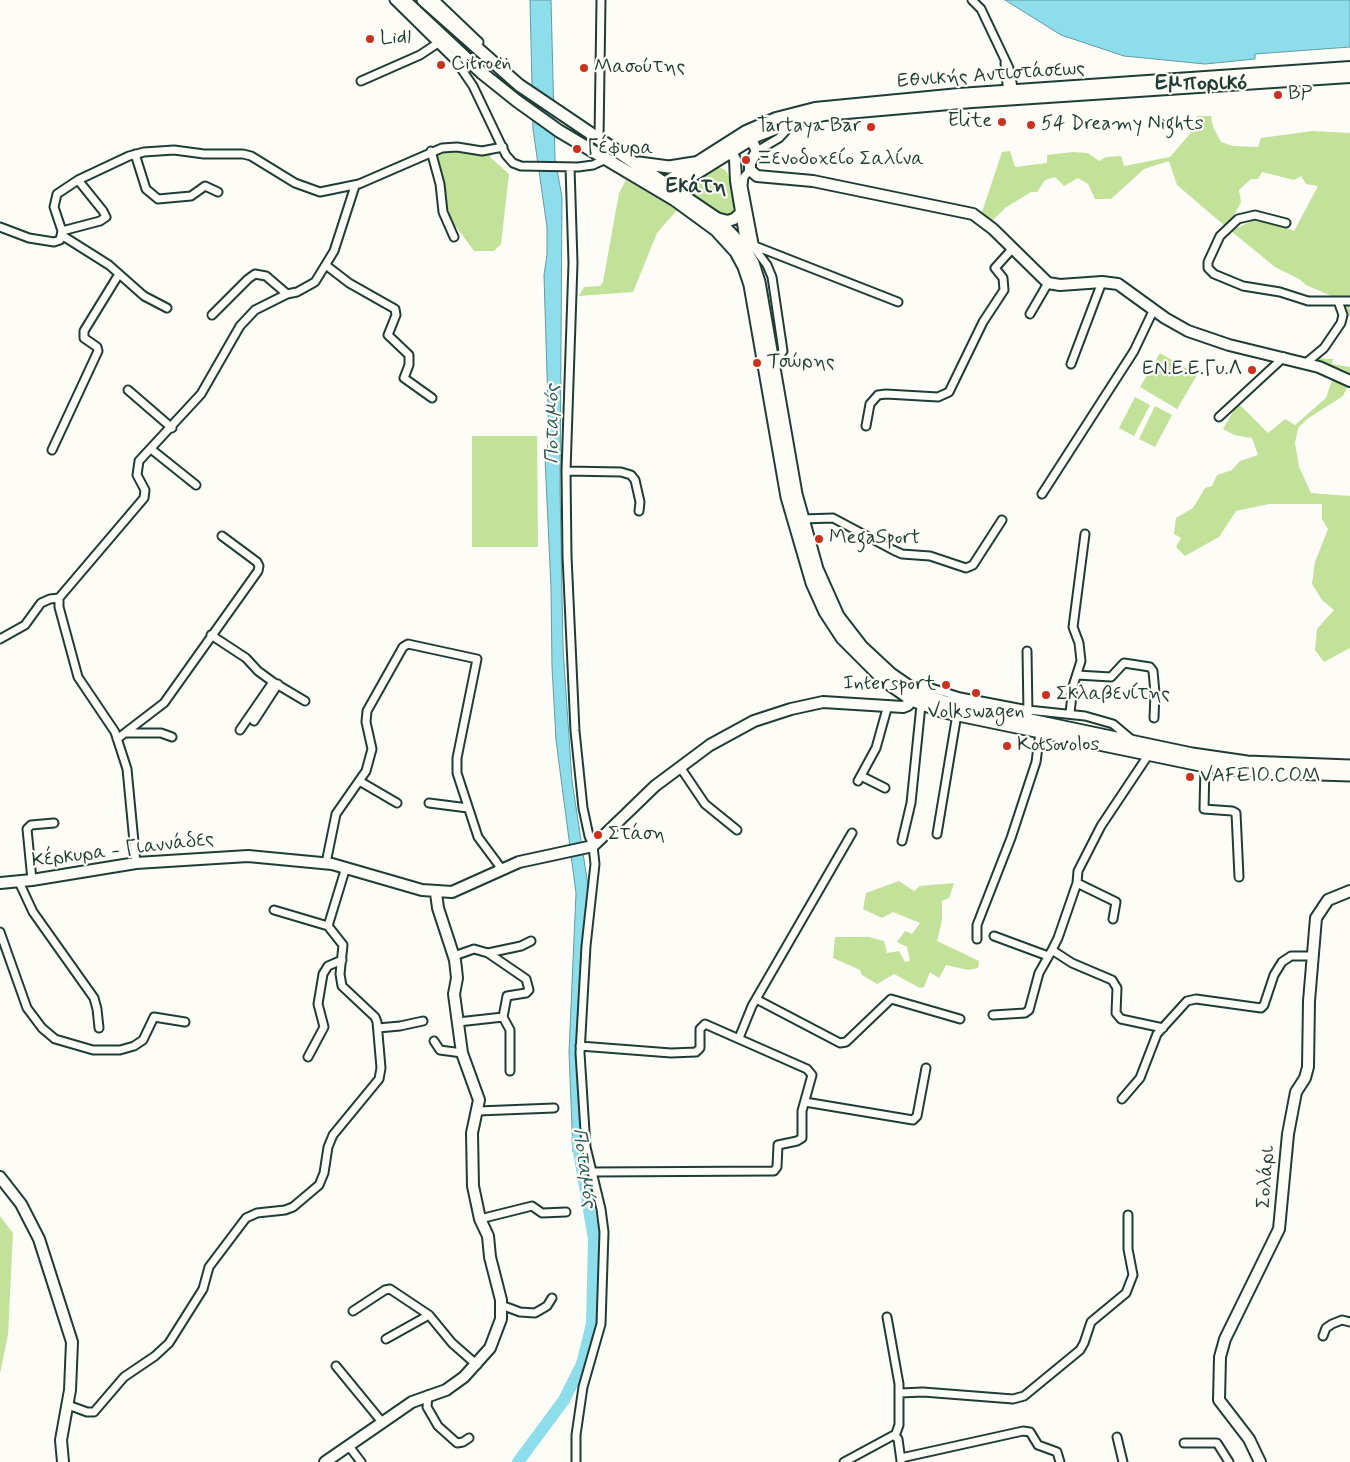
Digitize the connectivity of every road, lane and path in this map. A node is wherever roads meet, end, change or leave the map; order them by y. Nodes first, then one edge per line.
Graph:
1 (394, 0) edge
2 (404, 0) edge
3 (423, 0) edge
4 (434, 0) edge
5 (600, 0) edge
6 (972, 0) edge
7 (460, 34) junction
8 (441, 40) junction
9 (1350, 67) edge
10 (509, 76) junction
11 (1350, 77) edge
12 (361, 80) dead end
13 (1012, 96) junction
14 (793, 122) junction
15 (748, 135) junction
16 (599, 139) junction
17 (503, 147) junction
18 (729, 147) junction
19 (431, 151) junction
20 (757, 151) junction
21 (135, 154) junction
22 (718, 154) junction
23 (606, 159) junction
24 (633, 162) junction
25 (694, 163) junction
26 (570, 167) junction
27 (750, 170) junction
28 (78, 180) junction
29 (736, 181) junction
30 (355, 186) junction
31 (664, 188) junction
32 (218, 192) dead end
33 (742, 212) junction
34 (716, 218) junction
35 (1286, 223) dead end
36 (0, 227) edge
37 (63, 234) junction
38 (454, 237) dead end
39 (1013, 248) junction
40 (752, 251) junction
41 (327, 266) junction
42 (118, 274) junction
43 (1048, 282) junction
44 (1102, 282) junction
45 (287, 294) junction
46 (1338, 301) junction
47 (1350, 301) edge
48 (898, 302) dead end
49 (167, 308) dead end
50 (1154, 309) junction
51 (1030, 314) dead end
52 (212, 315) dead end
53 (1284, 357) junction
54 (1306, 363) junction
55 (1071, 364) dead end
56 (1350, 381) edge
57 (128, 390) dead end
58 (432, 398) dead end
59 (1219, 417) dead end
60 (866, 426) dead end
61 (172, 428) junction
62 (151, 449) junction
63 (52, 450) dead end
64 (566, 471) junction
65 (196, 485) dead end
66 (1042, 494) dead end
67 (639, 511) dead end
68 (802, 519) junction
69 (1002, 520) dead end
70 (1085, 534) dead end
71 (222, 536) dead end
72 (59, 598) junction
73 (212, 635) junction
74 (0, 639) edge
75 (1027, 651) dead end
76 (1077, 675) junction
77 (276, 683) junction
78 (914, 697) junction
79 (305, 701) dead end
80 (888, 705) junction
81 (959, 706) junction
82 (1070, 713) junction
83 (1028, 715) junction
84 (1154, 718) dead end
85 (254, 721) dead end
86 (240, 730) dead end
87 (1040, 732) junction
88 (125, 733) junction
89 (172, 737) dead end
90 (117, 739) junction
91 (1134, 742) junction
92 (1148, 754) junction
93 (680, 766) junction
94 (1204, 766) junction
95 (1350, 766) edge
96 (1350, 775) edge
97 (361, 782) junction
98 (886, 788) dead end
99 (397, 803) dead end
100 (428, 803) dead end
101 (468, 808) junction
102 (54, 823) dead end
103 (737, 830) dead end
104 (852, 833) dead end
105 (937, 834) dead end
106 (902, 841) dead end
107 (589, 848) junction
108 (136, 863) junction
109 (326, 863) junction
110 (346, 867) junction
111 (501, 868) junction
112 (1239, 877) dead end
113 (32, 880) junction
114 (0, 882) edge
115 (19, 882) junction
116 (1077, 882) junction
117 (1350, 892) edge
118 (436, 893) junction
119 (274, 910) dead end
120 (1113, 919) dead end
121 (328, 926) junction
122 (0, 932) edge
123 (994, 936) dead end
124 (977, 939) dead end
125 (531, 941) dead end
126 (1052, 950) junction
127 (488, 953) junction
128 (454, 956) junction
129 (1048, 956) junction
130 (1312, 956) junction
131 (342, 960) junction
132 (756, 999) junction
133 (993, 1015) dead end
134 (503, 1017) junction
135 (960, 1019) dead end
136 (423, 1021) dead end
137 (185, 1022) dead end
138 (458, 1022) junction
139 (99, 1028) dead end
140 (378, 1028) junction
141 (1162, 1028) junction
142 (739, 1038) junction
143 (434, 1041) dead end
144 (580, 1046) junction
145 (462, 1053) junction
146 (308, 1057) dead end
147 (926, 1068) dead end
148 (510, 1071) dead end
149 (1122, 1098) dead end
150 (805, 1102) junction
151 (554, 1108) dead end
152 (478, 1111) junction
153 (592, 1172) junction
154 (0, 1177) edge
155 (566, 1212) dead end
156 (1128, 1214) dead end
157 (480, 1219) junction
158 (552, 1298) dead end
159 (501, 1305) junction
160 (352, 1311) dead end
161 (429, 1315) junction
162 (887, 1316) dead end
163 (1350, 1322) edge
164 (1323, 1336) dead end
165 (386, 1339) dead end
166 (477, 1365) junction
167 (336, 1366) dead end
168 (900, 1393) junction
169 (428, 1396) junction
170 (68, 1405) junction
171 (382, 1422) junction
172 (895, 1436) junction
173 (1117, 1437) dead end
174 (469, 1438) dead end
175 (1184, 1443) dead end
176 (348, 1445) junction
177 (901, 1460) edge
178 (63, 1462) edge
179 (325, 1462) edge
180 (361, 1462) edge
181 (576, 1462) edge
182 (844, 1462) edge
183 (1060, 1462) edge
184 (1123, 1462) edge
185 (1229, 1462) edge
186 (1260, 1462) edge

1 - 8 street
2 - 8 main road
3 - 7 main road
4 - 10 street
5 - 16 street
6 - 13 street
7 - 8 main road
7 - 10 main road
8 - 12 street
8 - 17 street
8 - 23 main road
9 - 13 main road, Εθνικής Αντιστάσεως
10 - 16 main road
11 - 13 main road, Εθνικής Αντιστάσεως
13 - 14 main road, Εθνικής Αντιστάσεως
13 - 15 main road, Εθνικής Αντιστάσεως
14 - 15 main road, Εθνικής Αντιστάσεως
14 - 20 street
15 - 18 main road, Εθνικής Αντιστάσεως
15 - 20 main road
16 - 24 main road
17 - 19 street
17 - 26 street
18 - 22 main road, Εθνικής Αντιστάσεως
18 - 29 main road
19 - 30 street
19 - 38 street
20 - 27 main road
21 - 28 street
21 - 30 street
21 - 32 street
22 - 25 main road, Εθνικής Αντιστάσεως
22 - 29 main road
22 - 31 main road, Εθνικής Αντιστάσεως
23 - 26 street
23 - 31 main road
24 - 25 main road
24 - 31 main road
25 - 31 main road, Εθνικής Αντιστάσεως
26 - 64 street
27 - 39 main road
27 - 40 street
28 - 37 street
28 - 37 street
29 - 33 main road
30 - 41 street
31 - 34 main road
31 - 78 main road
33 - 34 main road
33 - 40 main road
34 - 40 main road
35 - 46 street
36 - 37 street
37 - 42 street
39 - 43 main road
39 - 60 street
40 - 48 street
40 - 68 main road
41 - 45 street
41 - 58 street
42 - 49 street
42 - 63 street
43 - 44 main road
43 - 51 street
44 - 50 main road
44 - 55 street
45 - 52 street
45 - 61 street
46 - 47 street
46 - 54 street
50 - 53 main road
50 - 66 street
53 - 54 main road
53 - 59 street
54 - 56 main road
57 - 61 street
61 - 62 street
62 - 65 street
62 - 72 street
64 - 67 street
64 - 107 street
68 - 69 street
68 - 78 main road
70 - 76 street
71 - 73 street
72 - 74 street
72 - 90 street
73 - 77 street
73 - 88 street
75 - 83 street
76 - 82 street
76 - 84 street
77 - 79 street
77 - 85 street
77 - 86 street
78 - 80 main road
78 - 81 main road
78 - 106 street
80 - 93 main road
80 - 98 street
81 - 83 main road
81 - 87 main road
81 - 105 street
82 - 83 street
82 - 91 street
83 - 91 main road
87 - 92 main road
87 - 124 street
88 - 89 street
88 - 90 street
90 - 108 street
91 - 95 main road
92 - 94 main road
92 - 116 street
93 - 103 street
93 - 107 main road
94 - 96 main road
94 - 112 street
97 - 99 street
97 - 101 street
97 - 109 street
100 - 101 street
101 - 111 street
102 - 113 street
104 - 132 street
107 - 111 main road, Κέρκυρα - Γιαννάδες
107 - 144 street
108 - 109 main road, Κέρκυρα - Γιαννάδες
108 - 113 main road, Κέρκυρα - Γιαννάδες
109 - 110 main road, Κέρκυρα - Γιαννάδες
110 - 118 main road, Κέρκυρα - Γιαννάδες
110 - 121 street
111 - 118 main road, Κέρκυρα - Γιαννάδες
113 - 115 main road, Κέρκυρα - Γιαννάδες
114 - 115 main road, Κέρκυρα - Γιαννάδες
115 - 139 street
116 - 120 street
116 - 126 street
117 - 130 main road, Σολάρι
118 - 128 main road
119 - 121 street
121 - 131 street
122 - 137 street
123 - 129 street
125 - 127 street
126 - 129 street
126 - 141 street
127 - 128 street
127 - 134 street
128 - 138 main road
129 - 133 street
130 - 141 street
130 - 186 main road, Σολάρι
131 - 140 street
131 - 146 street
132 - 135 street
132 - 142 street
134 - 138 street
134 - 148 street
136 - 140 street
138 - 145 main road
140 - 170 street
141 - 149 street
142 - 144 street
142 - 150 street
143 - 145 street
144 - 153 street
145 - 152 main road
147 - 150 street
150 - 153 street
151 - 152 street
152 - 157 main road
153 - 181 street
154 - 170 main road
155 - 157 street
156 - 168 street
157 - 159 main road
158 - 159 street
159 - 166 main road
160 - 161 street
161 - 165 street
161 - 166 street
162 - 168 street
163 - 164 street
166 - 169 main road
167 - 171 street
168 - 172 street
169 - 171 main road
169 - 174 street
170 - 178 main road
171 - 176 main road
172 - 177 street
172 - 182 street
173 - 184 street
175 - 185 street
176 - 179 main road
176 - 180 street
177 - 183 street

